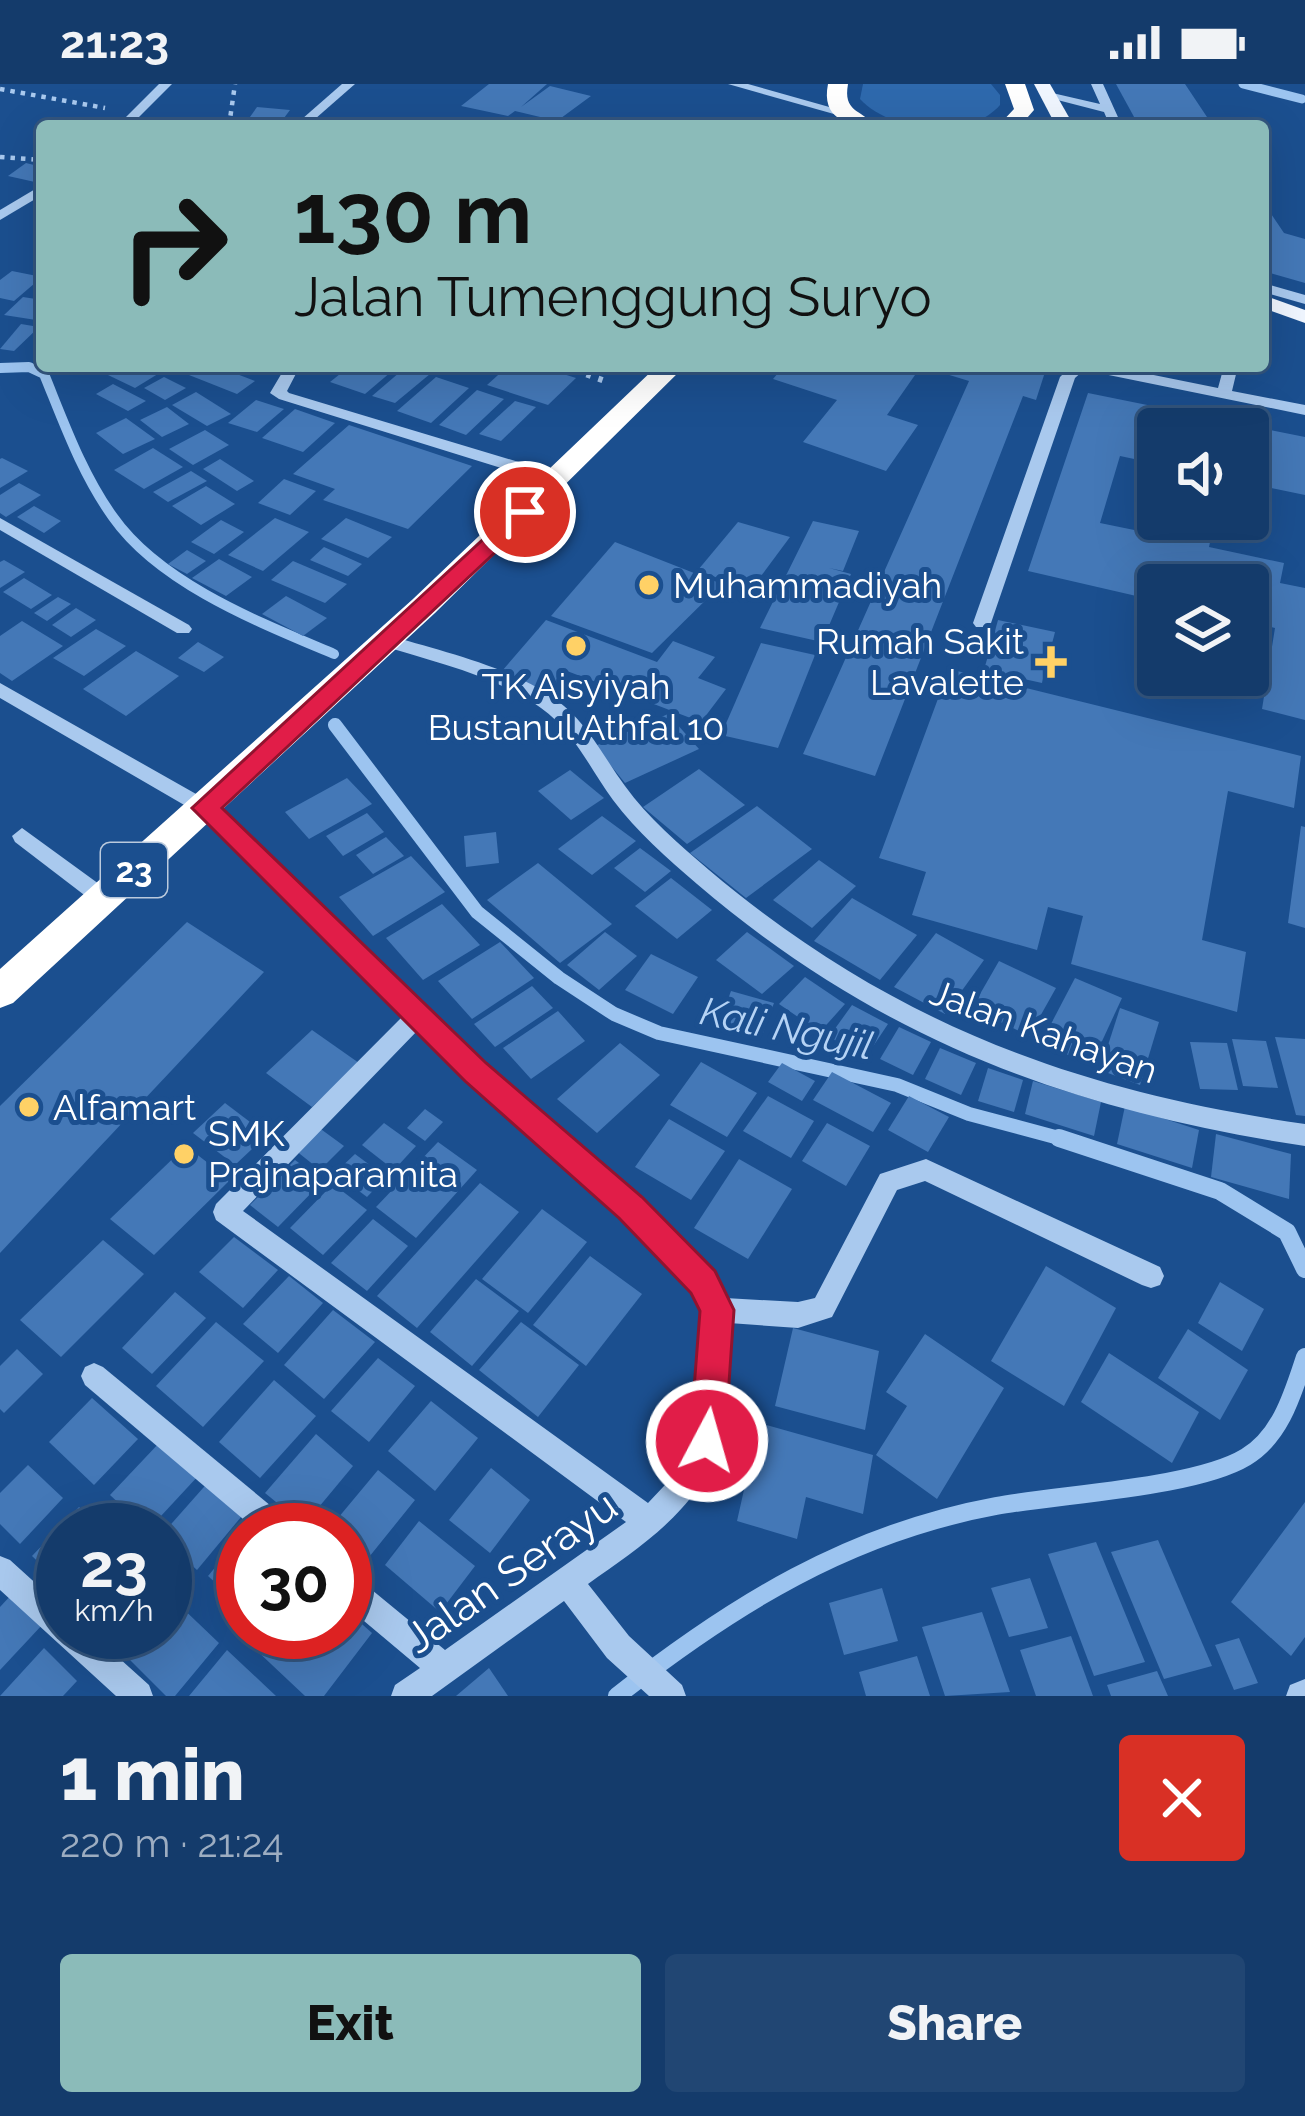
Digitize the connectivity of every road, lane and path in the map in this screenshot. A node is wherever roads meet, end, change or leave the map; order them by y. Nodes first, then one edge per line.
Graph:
1 (166, 84) edge
2 (235, 84) edge
3 (349, 84) edge
4 (734, 84) edge
5 (838, 84) edge
6 (1097, 84) edge
7 (0, 88) edge
8 (1030, 90) edge
9 (1109, 110) junction
10 (135, 113) junction
11 (129, 120) edge
12 (230, 120) edge
13 (307, 120) edge
14 (851, 120) edge
15 (853, 120) edge
16 (1017, 120) edge
17 (1060, 120) edge
18 (1113, 120) edge
19 (0, 157) edge
20 (36, 160) edge
21 (36, 193) edge
22 (19, 203) junction
23 (36, 207) edge
24 (0, 216) edge
25 (1305, 299) edge
26 (1269, 303) edge
27 (1269, 304) edge
28 (1305, 317) edge
29 (289, 372) edge
30 (580, 372) edge
31 (666, 372) edge
32 (1075, 372) edge
33 (1114, 372) edge
34 (1230, 372) edge
35 (1224, 393) junction
36 (643, 395) junction
37 (1305, 410) edge
38 (560, 480) junction
39 (3, 529) edge
40 (982, 623) dead end
41 (183, 629) dead end
42 (387, 641) junction
43 (0, 690) edge
44 (205, 808) junction
45 (22, 836) dead end
46 (103, 898) junction
47 (0, 992) edge
48 (417, 1016) junction
49 (1305, 1135) edge
50 (1150, 1276) dead end
51 (717, 1310) junction
52 (94, 1376) dead end
53 (246, 1503) edge
54 (650, 1522) junction
55 (0, 1570) edge
56 (567, 1581) junction
57 (36, 1603) edge
58 (372, 1609) edge
59 (97, 1659) edge
60 (442, 1667) junction
61 (138, 1696) edge
62 (406, 1696) edge
63 (671, 1696) edge

1 - 10 street
2 - 12 path
3 - 13 street
4 - 14 street
5 - 15 highway
6 - 9 street
7 - 10 path
8 - 9 street
8 - 16 highway
8 - 17 main road
9 - 18 street
10 - 11 street
19 - 20 path
21 - 22 street
22 - 23 street
22 - 24 street
25 - 26 street
27 - 28 main road
29 - 38 street
30 - 36 path
31 - 36 highway, 23
32 - 40 street
33 - 35 street
34 - 35 street
35 - 37 street
36 - 38 highway, 23
38 - 42 highway, 23
39 - 41 street
42 - 44 highway, 23
42 - 49 street, Jalan Kahayan
43 - 44 street
44 - 46 highway, 23
44 - 48 street
45 - 46 street
46 - 47 highway, 23
48 - 51 street
48 - 54 street
50 - 51 street
51 - 54 street, Jalan Serayu
52 - 53 street
54 - 56 street, Jalan Serayu
55 - 57 street
56 - 60 street, Jalan Serayu
56 - 63 street
58 - 60 street
59 - 61 street
60 - 62 street, Jalan Serayu

